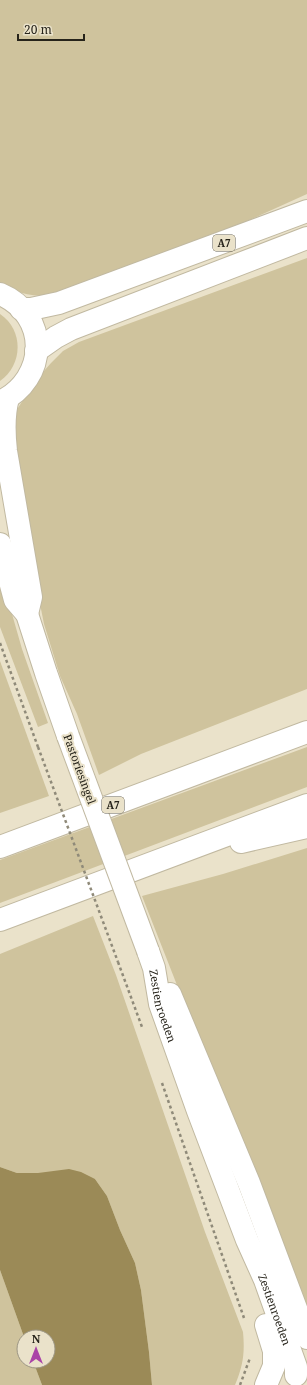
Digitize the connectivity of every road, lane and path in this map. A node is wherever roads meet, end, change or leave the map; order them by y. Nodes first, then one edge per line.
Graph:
1 (307, 211) edge
2 (307, 238) edge
3 (0, 294) edge
4 (22, 309) junction
5 (36, 352) junction
6 (4, 400) edge
7 (0, 544) edge
8 (27, 614) junction
9 (0, 642) edge
10 (307, 725) edge
11 (307, 732) edge
12 (227, 762) junction
13 (307, 805) edge
14 (307, 827) edge
15 (0, 847) edge
16 (154, 863) junction
17 (0, 920) edge
18 (151, 959) junction
19 (144, 1031) dead end
20 (162, 1082) dead end
21 (247, 1240) junction
22 (246, 1322) dead end
23 (307, 1338) edge
24 (251, 1352) dead end
25 (297, 1377) edge
26 (240, 1385) edge
27 (266, 1385) edge

1 - 4 main road, A7
2 - 5 main road, A7
3 - 4 main road
4 - 5 main road
5 - 6 main road
6 - 8 main road, Pastoriesingel
7 - 8 main road, Pastoriesingel
8 - 18 main road, Pastoriesingel, bridge
9 - 19 path, bridge
10 - 12 main road, A7
11 - 12 main road, A7
12 - 15 main road, A7
13 - 16 main road
14 - 16 main road
16 - 17 main road
18 - 21 main road, Zestienroeden
18 - 23 main road, Zestienroeden
20 - 22 path
21 - 25 main road, Zestienroeden
21 - 27 main road
24 - 26 path

